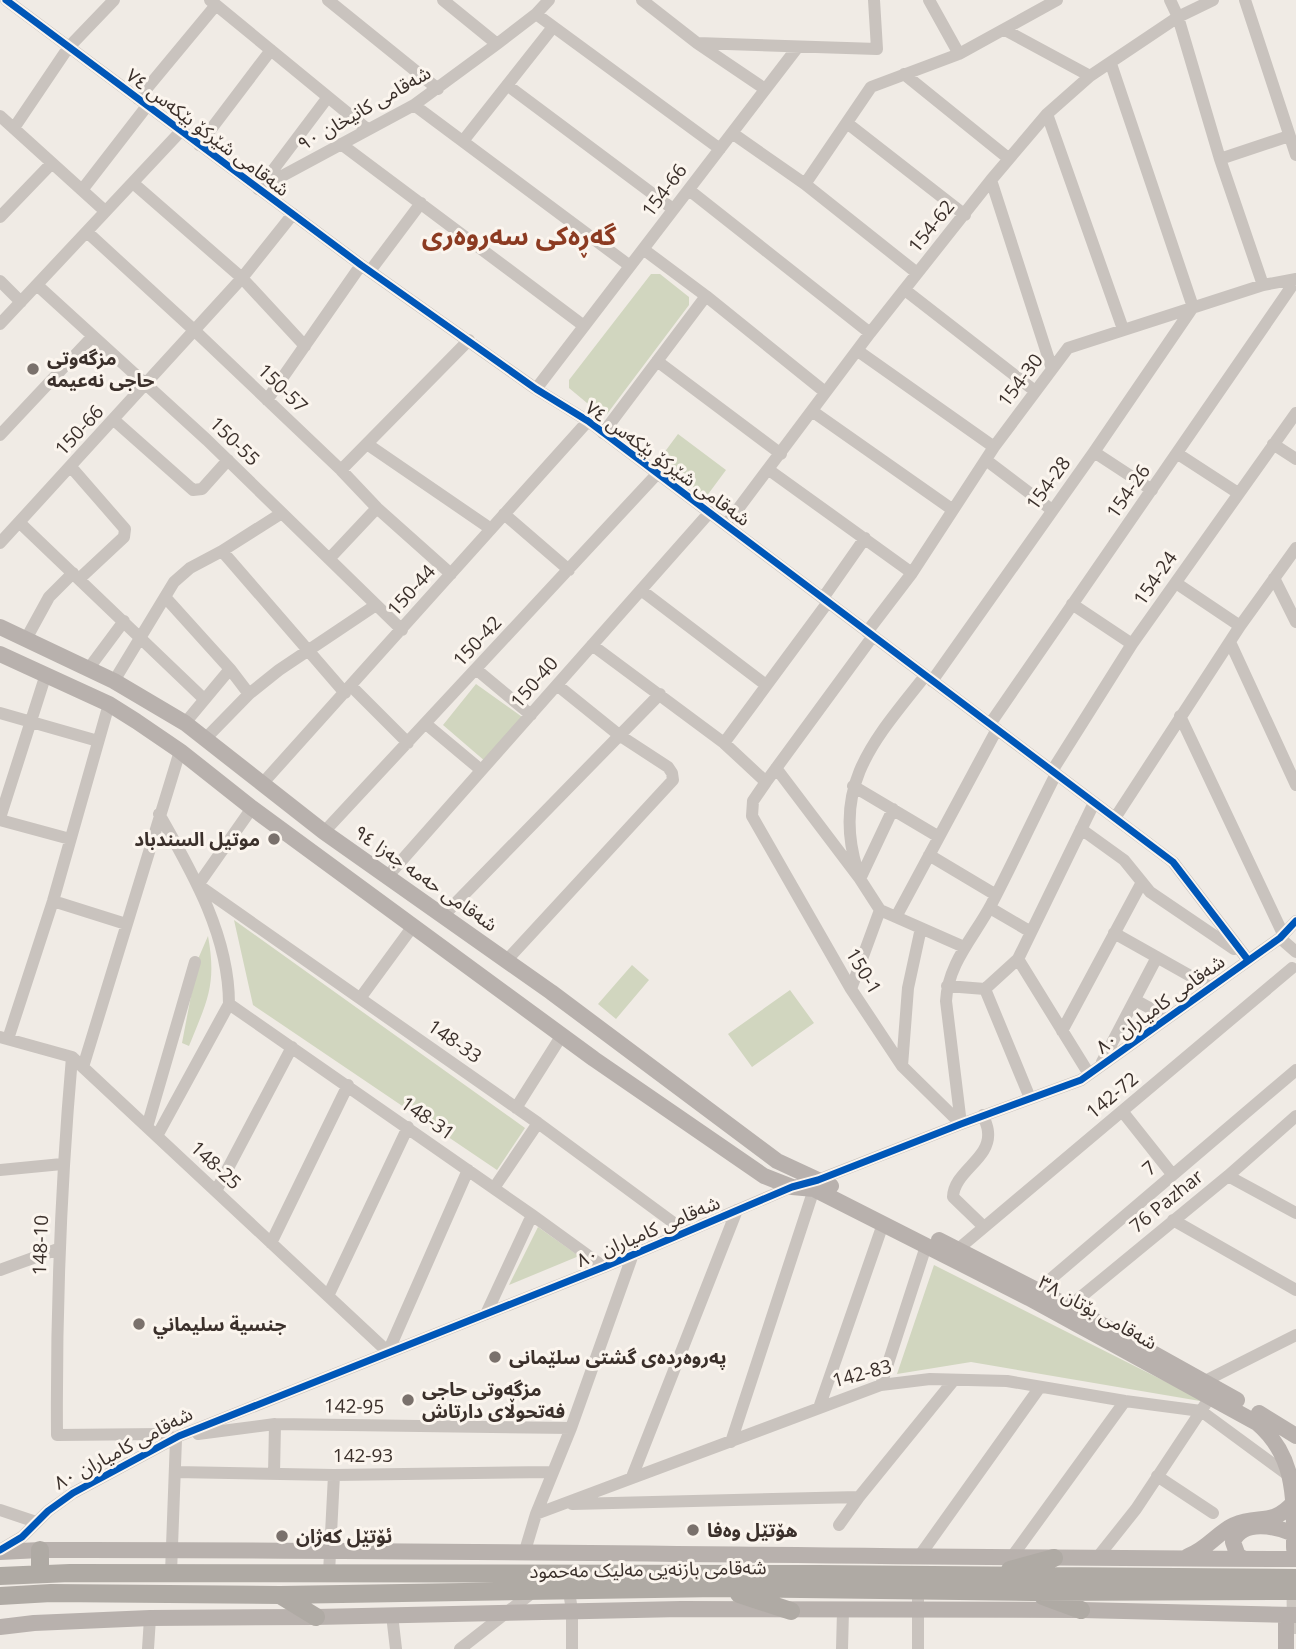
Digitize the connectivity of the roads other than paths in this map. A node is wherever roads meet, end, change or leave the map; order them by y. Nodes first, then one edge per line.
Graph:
1 (5, 0) edge
2 (114, 0) edge
3 (328, 0) edge
4 (443, 0) edge
5 (549, 0) edge
6 (642, 0) edge
7 (874, 0) edge
8 (929, 0) edge
9 (1057, 0) edge
10 (1170, 0) edge
11 (1213, 0) edge
12 (1245, 0) edge
13 (213, 3) edge
14 (0, 4) edge
15 (536, 14) junction
16 (1178, 17) junction
17 (553, 27) junction
18 (1005, 30) junction
19 (697, 43) junction
20 (497, 44) junction
21 (68, 48) junction
22 (797, 48) junction
23 (271, 50) junction
24 (959, 54) junction
25 (1111, 64) junction
26 (904, 74) junction
27 (1090, 76) junction
28 (507, 85) junction
29 (438, 89) junction
30 (765, 89) junction
31 (328, 97) junction
32 (143, 102) junction
33 (414, 105) junction
34 (1047, 114) junction
35 (1290, 117) edge
36 (1, 118) edge
37 (847, 123) junction
38 (14, 128) junction
39 (367, 128) junction
40 (181, 131) junction
41 (732, 132) junction
42 (1289, 136) junction
43 (463, 141) junction
44 (341, 144) junction
45 (200, 145) junction
46 (720, 149) junction
47 (1296, 155) edge
48 (1008, 158) junction
49 (1220, 159) junction
50 (52, 163) junction
51 (991, 180) junction
52 (133, 183) junction
53 (805, 184) junction
54 (258, 189) junction
55 (82, 190) junction
56 (689, 190) junction
57 (421, 204) junction
58 (673, 209) junction
59 (105, 211) junction
60 (293, 214) junction
61 (965, 215) junction
62 (0, 217) edge
63 (86, 232) junction
64 (643, 249) junction
65 (630, 266) junction
66 (366, 268) junction
67 (917, 273) junction
68 (242, 278) junction
69 (1296, 280) edge
70 (0, 281) edge
71 (37, 285) junction
72 (1263, 285) junction
73 (905, 290) junction
74 (706, 296) junction
75 (21, 302) junction
76 (1193, 307) junction
77 (0, 324) edge
78 (584, 326) junction
79 (1123, 329) junction
80 (195, 331) junction
81 (870, 333) junction
82 (93, 336) junction
83 (469, 340) junction
84 (304, 345) junction
85 (1068, 348) junction
86 (858, 351) junction
87 (1047, 355) junction
88 (657, 361) junction
89 (1052, 369) junction
90 (146, 385) junction
91 (536, 389) junction
92 (1035, 391) junction
93 (825, 392) junction
94 (267, 400) junction
95 (812, 411) junction
96 (1296, 413) edge
97 (114, 420) junction
98 (588, 421) junction
99 (603, 433) junction
100 (0, 435) edge
101 (1273, 443) junction
102 (367, 444) junction
103 (994, 447) junction
104 (1094, 452) junction
105 (780, 454) junction
106 (1178, 454) junction
107 (1296, 459) edge
108 (228, 460) junction
109 (986, 460) junction
110 (71, 467) junction
111 (341, 470) junction
112 (769, 470) junction
113 (657, 474) junction
114 (1152, 490) junction
115 (1238, 493) junction
116 (377, 508) junction
117 (953, 510) junction
118 (1052, 510) junction
119 (282, 513) junction
120 (709, 513) junction
121 (504, 514) junction
122 (20, 523) junction
123 (726, 526) junction
124 (491, 529) junction
125 (865, 538) junction
126 (0, 542) edge
127 (1296, 548) edge
128 (222, 551) junction
129 (329, 559) junction
130 (569, 570) junction
131 (912, 573) junction
132 (451, 574) junction
133 (76, 576) junction
134 (1274, 579) junction
135 (1176, 583) junction
136 (641, 590) junction
137 (165, 597) junction
138 (826, 600) junction
139 (1072, 604) junction
140 (376, 605) junction
141 (124, 621) junction
142 (1296, 622) edge
143 (0, 626) edge
144 (1240, 626) junction
145 (402, 630) junction
146 (870, 634) junction
147 (140, 637) junction
148 (26, 639) junction
149 (1230, 642) junction
150 (1132, 644) junction
151 (592, 645) junction
152 (307, 651) junction
153 (0, 654) edge
154 (89, 668) junction
155 (230, 669) junction
156 (477, 670) junction
157 (46, 674) junction
158 (929, 678) junction
159 (114, 681) junction
160 (557, 685) junction
161 (766, 685) junction
162 (348, 690) junction
163 (249, 694) junction
164 (660, 694) junction
165 (204, 699) junction
166 (150, 701) junction
167 (109, 704) junction
168 (0, 713) edge
169 (531, 715) junction
170 (1180, 716) junction
171 (136, 721) junction
172 (29, 722) junction
173 (185, 723) junction
174 (426, 724) junction
175 (993, 727) junction
176 (619, 734) junction
177 (205, 739) junction
178 (98, 741) junction
179 (408, 743) junction
180 (724, 743) junction
181 (180, 751) junction
182 (776, 768) junction
183 (481, 770) junction
184 (1054, 772) junction
185 (766, 782) junction
186 (261, 784) junction
187 (1296, 785) edge
188 (853, 786) junction
189 (1094, 803) junction
190 (252, 807) junction
191 (893, 810) junction
192 (159, 814) junction
193 (1115, 818) junction
194 (0, 819) edge
195 (756, 823) joint
196 (1082, 829) junction
197 (324, 832) junction
198 (939, 837) junction
199 (70, 839) junction
200 (929, 855) junction
201 (387, 877) junction
202 (860, 879) junction
203 (1142, 882) junction
204 (198, 885) junction
205 (996, 895) junction
206 (53, 901) junction
207 (990, 908) junction
208 (880, 910) junction
209 (443, 916) junction
210 (896, 917) junction
211 (1296, 920) edge
212 (126, 924) junction
213 (413, 926) junction
214 (921, 928) junction
215 (1031, 932) junction
216 (1114, 933) junction
217 (1281, 936) junction
218 (964, 947) junction
219 (1296, 952) edge
220 (1157, 957) junction
221 (1246, 957) junction
222 (1018, 958) junction
223 (506, 961) junction
224 (195, 962) dead end
225 (1292, 968) dead end
226 (947, 986) junction
227 (1210, 987) junction
228 (851, 989) junction
229 (985, 989) junction
230 (360, 997) junction
231 (1135, 1000) junction
232 (229, 1004) junction
233 (1168, 1018) junction
234 (1062, 1031) junction
235 (562, 1035) junction
236 (4, 1038) edge
237 (292, 1047) junction
238 (72, 1056) junction
239 (902, 1066) junction
240 (83, 1067) junction
241 (1296, 1070) edge
242 (1094, 1071) junction
243 (348, 1085) junction
244 (1030, 1098) junction
245 (516, 1108) junction
246 (1122, 1111) junction
247 (983, 1115) junction
248 (1296, 1116) edge
249 (538, 1123) junction
250 (961, 1124) junction
251 (148, 1126) junction
252 (408, 1128) junction
253 (157, 1136) junction
254 (62, 1164) junction
255 (0, 1170) edge
256 (468, 1170) junction
257 (1171, 1174) junction
258 (1228, 1176) junction
259 (816, 1184) junction
260 (792, 1187) junction
261 (495, 1188) junction
262 (216, 1191) junction
263 (737, 1210) junction
264 (1296, 1213) edge
265 (533, 1214) junction
266 (1172, 1220) junction
267 (883, 1224) junction
268 (984, 1227) junction
269 (686, 1232) junction
270 (271, 1243) junction
271 (926, 1246) junction
272 (58, 1249) junction
273 (957, 1250) junction
274 (633, 1254) junction
275 (604, 1267) junction
276 (0, 1270) edge
277 (1296, 1290) edge
278 (1033, 1294) junction
279 (328, 1296) junction
280 (1065, 1311) junction
281 (486, 1314) junction
282 (1296, 1335) edge
283 (387, 1352) junction
284 (954, 1380) junction
285 (1205, 1381) junction
286 (881, 1385) junction
287 (1040, 1387) junction
288 (1125, 1401) junction
289 (1205, 1404) junction
290 (820, 1405) junction
291 (1252, 1409) junction
292 (275, 1424) junction
293 (571, 1428) junction
294 (1296, 1436) edge
295 (177, 1437) junction
296 (731, 1441) junction
297 (1296, 1461) edge
298 (175, 1472) junction
299 (551, 1472) junction
300 (274, 1474) junction
301 (334, 1475) junction
302 (1157, 1476) junction
303 (632, 1477) junction
304 (1293, 1479) junction
305 (859, 1497) junction
306 (1294, 1502) edge
307 (561, 1504) junction
308 (0, 1510) edge
309 (1213, 1513) dead end
310 (536, 1514) junction
311 (36, 1522) junction
312 (839, 1525) dead end
313 (1295, 1547) edge
314 (40, 1550) junction
315 (172, 1550) junction
316 (330, 1550) junction
317 (0, 1551) edge
318 (524, 1554) junction
319 (818, 1555) junction
320 (918, 1558) junction
321 (1011, 1558) junction
322 (1054, 1558) junction
323 (1097, 1558) junction
324 (1181, 1559) junction
325 (1245, 1559) junction
326 (171, 1573) junction
327 (329, 1573) junction
328 (21, 1574) junction
329 (45, 1574) junction
330 (818, 1574) junction
331 (0, 1576) edge
332 (989, 1576) junction
333 (1296, 1578) edge
334 (719, 1588) junction
335 (918, 1590) junction
336 (569, 1591) junction
337 (1296, 1591) edge
338 (533, 1592) junction
339 (1033, 1592) junction
340 (51, 1593) junction
341 (22, 1594) junction
342 (280, 1595) junction
343 (0, 1596) edge
344 (918, 1610) junction
345 (1081, 1610) junction
346 (572, 1611) junction
347 (791, 1611) junction
348 (842, 1611) junction
349 (507, 1613) junction
350 (392, 1615) junction
351 (1291, 1615) edge
352 (316, 1617) junction
353 (150, 1618) junction
354 (0, 1627) edge
355 (148, 1649) edge
356 (396, 1649) edge
357 (460, 1649) edge
358 (572, 1649) edge
359 (842, 1649) edge
360 (918, 1649) edge
361 (1286, 1649) edge

1 - 14 street
1 - 21 street, شەقامی شێرکۆ بێکەس ٧٤
2 - 21 street
3 - 29 street
4 - 20 street
5 - 15 street, شەقامی کانیخان ٩٠
6 - 19 street
7 - 22 street
8 - 24 street
9 - 18 street
10 - 16 street
11 - 16 street, 154-62
12 - 35 street
13 - 23 street
13 - 32 street
15 - 17 street
15 - 20 street, شەقامی کانیخان ٩٠
16 - 25 street, 154-62
16 - 49 street
17 - 28 street
17 - 46 street
18 - 24 street
18 - 27 street
19 - 22 street
19 - 30 street
20 - 29 street, شەقامی کانیخان ٩٠
21 - 32 street, شەقامی شێرکۆ بێکەس ٧٤
21 - 38 street
22 - 30 street, 154-66
23 - 31 street
23 - 45 street
24 - 26 street
25 - 27 street, 154-62
25 - 76 street
26 - 37 street
26 - 48 street
27 - 34 street, 154-62
28 - 43 street
28 - 58 street
29 - 33 street, شەقامی کانیخان ٩٠
30 - 41 street, 154-66
31 - 39 street
31 - 54 street
32 - 40 street, شەقامی شێرکۆ بێکەس ٧٤
32 - 55 street
33 - 39 street, شەقامی کانیخان ٩٠
33 - 43 street
34 - 48 street, 154-62
34 - 79 street
35 - 42 street
36 - 38 street
37 - 53 street
37 - 61 street
38 - 50 street
39 - 44 street, شەقامی کانیخان ٩٠
40 - 45 street, شەقامی شێرکۆ بێکەس ٧٤
40 - 52 street
41 - 46 street, 154-66
41 - 53 street
42 - 47 street
42 - 49 street
43 - 65 street
44 - 54 street, شەقامی کانیخان ٩٠
44 - 57 street
45 - 54 street, شەقامی شێرکۆ بێکەس ٧٤
46 - 56 street, 154-66
48 - 51 street, 154-62
49 - 72 street
50 - 55 street
50 - 62 street
51 - 61 street, 154-62
51 - 87 street
52 - 59 street
52 - 68 street
53 - 67 street
54 - 60 street, شەقامی شێرکۆ بێکەس ٧٤
55 - 59 street
56 - 58 street, 154-66
56 - 81 street
57 - 66 street
57 - 78 street
58 - 64 street, 154-66
59 - 63 street
60 - 66 street, شەقامی شێرکۆ بێکەس ٧٤
60 - 68 street, 150-66
61 - 67 street, 154-62
63 - 71 street
63 - 80 street, 150-57
64 - 65 street, 154-66
64 - 74 street
65 - 78 street, 154-66
66 - 83 street, شەقامی شێرکۆ بێکەس ٧٤
66 - 84 street
67 - 73 street, 154-62
68 - 80 street, 150-66
68 - 84 street
69 - 72 street, 154-30
69 - 106 street, 154-26
70 - 75 street
71 - 75 street
71 - 82 street, 150-55
72 - 76 street, 154-30
73 - 81 street, 154-62
73 - 92 street
74 - 88 street
74 - 93 street
75 - 77 street
76 - 79 street, 154-30
76 - 104 street, 154-28
78 - 91 street, 154-66
79 - 85 street, 154-30
80 - 90 street, 150-66
80 - 94 street, 150-57
81 - 86 street, 154-62
82 - 90 street, 150-55
82 - 100 street
83 - 91 street, شەقامی شێرکۆ بێکەس ٧٤
83 - 102 street
84 - 94 street
85 - 87 street
85 - 89 street, 154-30
86 - 93 street, 154-62
86 - 103 street
87 - 89 street
88 - 99 street
88 - 105 street
89 - 92 street, 154-30
90 - 97 street, 150-66
90 - 108 street, 150-55
91 - 98 street, شەقامی شێرکۆ بێکەس ٧٤
92 - 103 street, 154-30
93 - 95 street, 154-62
94 - 111 street, 150-57
95 - 105 street, 154-62
95 - 117 street
96 - 101 street, 154-24
97 - 108 street
97 - 110 street, 150-66
98 - 99 street, شەقامی شێرکۆ بێکەس ٧٤
98 - 121 street, 150-44
99 - 113 street, شەقامی شێرکۆ بێکەس ٧٤
101 - 107 street
101 - 115 street, 154-24
102 - 111 street
102 - 124 street
103 - 109 street, 154-30
104 - 114 street
104 - 118 street, 154-28
105 - 112 street, 154-62
106 - 114 street, 154-26
106 - 115 street
108 - 119 street, 150-55
109 - 117 street, 154-30
109 - 118 street
110 - 122 street, 150-66
110 - 133 street
111 - 116 street, 150-57
112 - 123 street, 154-62
112 - 125 street
113 - 120 street, شەقامی شێرکۆ بێکەس ٧٤
113 - 130 street, 150-42
114 - 139 street, 154-26
115 - 135 street, 154-24
116 - 129 street
116 - 132 street, 150-57
117 - 131 street, 154-30
118 - 158 street, 154-28
119 - 128 street
119 - 129 street, 150-55
120 - 123 street, شەقامی شێرکۆ بێکەس ٧٤
120 - 136 street, 150-40
121 - 124 street, 150-44
121 - 130 street
122 - 126 street, 150-66
122 - 133 street
123 - 138 street, شەقامی شێرکۆ بێکەس ٧٤
124 - 132 street, 150-44
125 - 131 street
125 - 138 street
127 - 134 street
128 - 137 street
128 - 152 street
129 - 140 street, 150-55
130 - 156 street, 150-42
131 - 146 street, 154-30
132 - 145 street, 150-44
133 - 141 street
133 - 148 street
134 - 142 street
134 - 144 street
135 - 144 street
135 - 150 street, 154-24
136 - 151 street, 150-40
136 - 161 street
137 - 147 street
137 - 155 street
138 - 146 street, شەقامی شێرکۆ بێکەس ٧٤
138 - 161 street
139 - 150 street
139 - 175 street, 154-26
140 - 145 street, 150-55
140 - 152 street
141 - 147 street
141 - 154 street
143 - 148 main road, شەقامی حەمە جەزا ٩٤
144 - 149 street
145 - 162 street, 150-44
146 - 158 street, شەقامی شێرکۆ بێکەس ٧٤
146 - 182 street, 154-30
147 - 159 street
147 - 165 street
148 - 154 main road, شەقامی حەمە جەزا ٩٤
149 - 170 street
149 - 187 street
150 - 184 street, 154-24
151 - 160 street, 150-40
151 - 164 street
152 - 162 street
152 - 163 street
153 - 157 main road
154 - 159 main road, شەقامی حەمە جەزا ٩٤
155 - 163 street
155 - 165 street
156 - 169 street
156 - 174 street, 150-42
157 - 167 main road
157 - 172 street
158 - 175 street, شەقامی شێرکۆ بێکەس ٧٤
158 - 188 street, 154-28
159 - 166 main road, شەقامی حەمە جەزا ٩٤
160 - 169 street, 150-40
160 - 176 street
161 - 180 street
162 - 179 street
162 - 186 street, 150-44
163 - 177 street
164 - 176 street
164 - 180 street
165 - 173 street
166 - 171 main road
166 - 173 main road, شەقامی حەمە جەزا ٩٤
167 - 171 main road
167 - 178 street
168 - 172 street
169 - 183 street, 150-40
170 - 193 street
170 - 217 street
171 - 181 main road
172 - 178 street
172 - 194 street
173 - 177 main road, شەقامی حەمە جەزا ٩٤
174 - 179 street, 150-42
174 - 183 street
175 - 184 street, شەقامی شێرکۆ بێکەس ٧٤
175 - 198 street, 154-26
176 - 209 street
176 - 223 street
177 - 186 main road, شەقامی حەمە جەزا ٩٤
178 - 199 street
179 - 197 street, 150-42
180 - 185 street
181 - 190 main road
181 - 192 street
182 - 185 street, 154-30
182 - 202 street
183 - 201 street, 150-40
184 - 189 street, شەقامی شێرکۆ بێکەس ٧٤
184 - 205 street, 154-24
185 - 195 street, 154-30
186 - 197 main road, شەقامی حەمە جەزا ٩٤
188 - 191 street
188 - 202 street, 154-28
189 - 193 street, شەقامی شێرکۆ بێکەس ٧٤
189 - 196 street
190 - 204 street
190 - 213 main road
191 - 198 street
191 - 202 street
192 - 204 street
192 - 212 street
193 - 221 street, شەقامی شێرکۆ بێکەس ٧٤
194 - 199 street
195 - 228 street, 150-1
196 - 203 street
196 - 215 street
197 - 201 main road, شەقامی حەمە جەزا ٩٤
198 - 200 street, 154-26
199 - 206 street
200 - 205 street
200 - 210 street, 154-26
201 - 209 main road, شەقامی حەمە جەزا ٩٤
202 - 208 street
203 - 216 street
203 - 221 street
204 - 230 street, 148-33
204 - 232 street
205 - 207 street, 154-24
206 - 212 street
206 - 236 street
207 - 215 street
207 - 218 street, 154-24
208 - 210 street
208 - 228 street
209 - 223 main road, شەقامی حەمە جەزا ٩٤
210 - 214 street
211 - 217 street, شەقامی کامیاران ٨٠
212 - 240 street
213 - 230 street
213 - 235 main road
214 - 218 street
214 - 239 street
215 - 222 street
216 - 220 street
216 - 234 street
217 - 219 street
217 - 221 street, شەقامی کامیاران ٨٠
218 - 226 street, 154-24
220 - 227 street
220 - 231 street
221 - 227 street, شەقامی کامیاران ٨٠
222 - 229 street
222 - 234 street
223 - 259 main road, شەقامی حەمە جەزا ٩٤
224 - 251 street
225 - 246 street, 142-72
226 - 229 street
226 - 250 street
227 - 233 street, شەقامی کامیاران ٨٠
228 - 239 street, 150-1
229 - 244 street
230 - 245 street, 148-33
231 - 233 street
231 - 242 street
232 - 237 street, 148-31
232 - 253 street
233 - 242 street, شەقامی کامیاران ٨٠
234 - 242 street
235 - 245 street
235 - 260 main road
236 - 238 street
237 - 243 street, 148-31
237 - 262 street
238 - 240 street, 148-25
238 - 254 street, 148-10
239 - 250 street, 150-1
240 - 251 street, 148-25
241 - 257 street, 7
242 - 244 street, شەقامی کامیاران ٨٠
243 - 252 street, 148-31
243 - 270 street
244 - 247 street, شەقامی کامیاران ٨٠
245 - 249 street, 148-33
246 - 257 street
246 - 268 street, 142-72
247 - 250 street, شەقامی کامیاران ٨٠
247 - 268 street
248 - 258 street, 76 Pazhar
249 - 261 street
249 - 269 street, 148-33
250 - 259 street, شەقامی کامیاران ٨٠
251 - 253 street, 148-25
252 - 256 street, 148-31
252 - 279 street
253 - 262 street, 148-25
254 - 255 street
254 - 272 street, 148-10
256 - 261 street, 148-31
256 - 283 street
257 - 278 street, 7
258 - 264 street
258 - 266 street, 76 Pazhar
259 - 260 main road, شەقامی بۆتان ٣٨
259 - 267 main road, شەقامی بۆتان ٣٨
259 - 273 main road, شەقامی بۆتان ٣٨
259 - 296 street
260 - 263 street, شەقامی کامیاران ٨٠
261 - 265 street, 148-31
262 - 270 street, 148-25
263 - 269 street, شەقامی کامیاران ٨٠
263 - 303 street
265 - 275 street, 148-31
265 - 281 street
266 - 277 street
266 - 280 street, 76 Pazhar
267 - 271 main road, شەقامی بۆتان ٣٨
267 - 290 street
268 - 273 street, 142-72
269 - 274 street, شەقامی کامیاران ٨٠
270 - 279 street, 148-25
271 - 278 main road, شەقامی بۆتان ٣٨
271 - 286 street
272 - 276 street
272 - 295 street, 148-10
273 - 278 main road, شەقامی بۆتان ٣٨
274 - 275 street, شەقامی کامیاران ٨٠
274 - 293 street
275 - 281 street, شەقامی کامیاران ٨٠
278 - 280 main road, شەقامی بۆتان ٣٨
279 - 283 street, 148-25
280 - 285 main road, شەقامی بۆتان ٣٨
280 - 289 main road, شەقامی بۆتان ٣٨
281 - 283 street, شەقامی کامیاران ٨٠
282 - 285 street
283 - 295 street, شەقامی کامیاران ٨٠
284 - 286 street, 142-83
284 - 287 street, 142-83
284 - 305 street
285 - 291 main road, شەقامی بۆتان ٣٨
286 - 290 street, 142-83
287 - 288 street, 142-83
287 - 320 street
288 - 289 street, 142-83
288 - 321 street
289 - 302 street
289 - 304 street
289 - 304 main road, شەقامی بۆتان ٣٨
290 - 296 street, 142-83
291 - 294 main road, شەقامی بۆتان ٣٨
291 - 297 main road, شەقامی بۆتان ٣٨
292 - 293 street, 142-95
292 - 295 street, 142-95
292 - 300 street
293 - 299 street
295 - 298 street
295 - 311 street, شەقامی کامیاران ٨٠
296 - 303 street, 142-83
298 - 300 street, 142-93
298 - 315 street
299 - 301 street, 142-93
299 - 310 street
300 - 301 street, 142-93
301 - 316 street
302 - 309 street
302 - 323 street
303 - 307 street, 142-83
304 - 306 main road, شەقامی بۆتان ٣٨
305 - 307 street
305 - 312 street
306 - 313 main road, شەقامی بۆتان ٣٨
306 - 324 main road
307 - 310 street, 142-83
308 - 311 street
310 - 318 street
311 - 317 street, شەقامی کامیاران ٨٠
313 - 325 main road
313 - 325 main road
314 - 315 main road
314 - 317 main road
314 - 329 highway
315 - 316 main road
315 - 326 street
316 - 318 main road
316 - 327 street
318 - 319 main road
319 - 320 main road
319 - 330 highway
320 - 321 main road
321 - 322 main road
322 - 323 main road
322 - 332 highway
323 - 324 main road
324 - 325 main road
326 - 327 highway, شەقامی بازنەیی مەلیک مەحمود
326 - 329 highway, شەقامی بازنەیی مەلیک مەحمود
327 - 330 highway, شەقامی بازنەیی مەلیک مەحمود
328 - 329 highway, شەقامی بازنەیی مەلیک مەحمود
328 - 331 highway, شەقامی بازنەیی مەلیک مەحمود
328 - 341 highway
329 - 340 highway
330 - 332 highway, شەقامی بازنەیی مەلیک مەحمود
332 - 333 highway, شەقامی بازنەیی مەلیک مەحمود
334 - 335 highway, شەقامی بازنەیی مەلیک مەحمود
334 - 336 highway, شەقامی بازنەیی مەلیک مەحمود
334 - 347 highway
335 - 339 highway, شەقامی بازنەیی مەلیک مەحمود
335 - 344 street
336 - 338 highway, شەقامی بازنەیی مەلیک مەحمود
336 - 346 street
337 - 339 highway, شەقامی بازنەیی مەلیک مەحمود
338 - 342 highway, شەقامی بازنەیی مەلیک مەحمود
338 - 349 street
339 - 345 highway
340 - 341 highway, شەقامی بازنەیی مەلیک مەحمود
340 - 342 highway, شەقامی بازنەیی مەلیک مەحمود
341 - 343 highway, شەقامی بازنەیی مەلیک مەحمود
342 - 352 highway
344 - 345 main road
344 - 348 main road
344 - 360 street
345 - 351 main road
346 - 347 main road
346 - 349 main road
346 - 358 street
347 - 348 main road
348 - 359 street
349 - 350 main road
349 - 357 street
350 - 352 main road
350 - 356 street
351 - 361 main road
352 - 353 main road
353 - 354 main road
353 - 355 street

